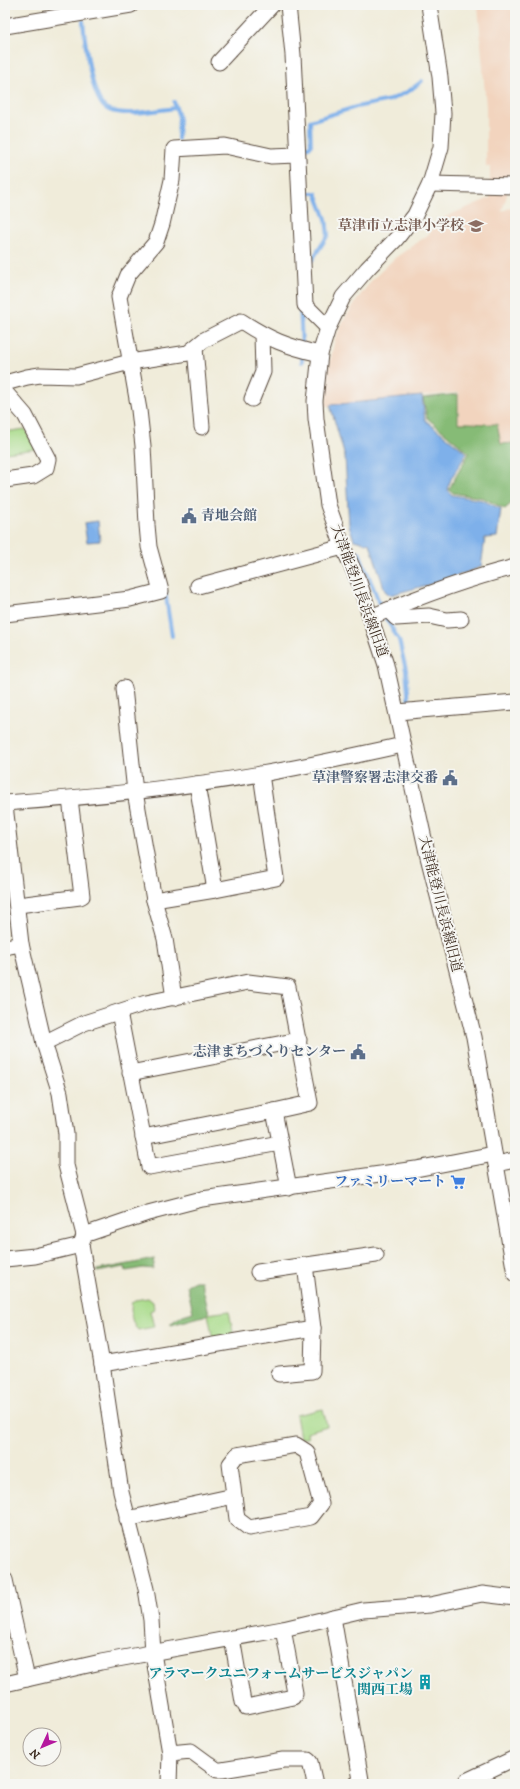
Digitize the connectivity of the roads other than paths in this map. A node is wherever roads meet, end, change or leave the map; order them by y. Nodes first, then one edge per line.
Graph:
1 (131, 5) edge
2 (272, 5) edge
3 (288, 5) edge
4 (428, 5) edge
5 (65, 10) edge
6 (5, 26) edge
7 (219, 62) dead end
8 (297, 155) junction
9 (430, 184) junction
10 (515, 186) edge
11 (328, 328) junction
12 (262, 334) junction
13 (195, 348) junction
14 (320, 354) junction
15 (130, 362) junction
16 (5, 383) edge
17 (5, 392) edge
18 (252, 399) dead end
19 (202, 427) dead end
20 (5, 480) edge
21 (343, 546) junction
22 (515, 567) edge
23 (198, 586) dead end
24 (388, 610) junction
25 (5, 614) edge
26 (371, 617) junction
27 (461, 619) dead end
28 (124, 688) dead end
29 (515, 702) edge
30 (397, 712) junction
31 (403, 745) junction
32 (261, 774) junction
33 (198, 784) junction
34 (135, 792) junction
35 (70, 799) junction
36 (5, 804) edge
37 (215, 890) junction
38 (154, 900) junction
39 (18, 905) junction
40 (21, 944) junction
41 (5, 947) edge
42 (174, 998) junction
43 (119, 1012) junction
44 (299, 1040) junction
45 (44, 1043) junction
46 (130, 1073) junction
47 (274, 1111) junction
48 (143, 1137) junction
49 (280, 1143) junction
50 (495, 1159) junction
51 (515, 1160) edge
52 (289, 1188) junction
53 (83, 1240) junction
54 (376, 1255) dead end
55 (5, 1259) edge
56 (305, 1265) junction
57 (258, 1272) dead end
58 (515, 1274) edge
59 (313, 1328) junction
60 (102, 1364) junction
61 (279, 1374) dead end
62 (234, 1496) junction
63 (127, 1519) junction
64 (5, 1580) edge
65 (515, 1598) edge
66 (333, 1617) junction
67 (283, 1629) junction
68 (232, 1638) junction
69 (153, 1653) junction
70 (27, 1679) junction
71 (5, 1684) edge
72 (170, 1753) junction
73 (515, 1758) edge
74 (169, 1784) edge
75 (315, 1784) edge
76 (356, 1784) edge
77 (465, 1784) edge

1 - 5 street
2 - 7 street
3 - 8 street
4 - 9 street, 大津能登川長浜線旧道
5 - 6 street
8 - 11 street
8 - 15 street
9 - 10 street
9 - 11 street, 大津能登川長浜線旧道
11 - 14 street, 大津能登川長浜線旧道
12 - 13 street
12 - 14 street
12 - 18 street
13 - 15 street
13 - 19 street
14 - 21 street, 大津能登川長浜線旧道
15 - 16 street
15 - 25 street
17 - 20 street
21 - 23 street
21 - 26 street, 大津能登川長浜線旧道
22 - 24 street
24 - 26 street
24 - 27 street
26 - 30 street, 大津能登川長浜線旧道
28 - 34 street
29 - 30 street
30 - 31 street, 大津能登川長浜線旧道
31 - 32 street
31 - 50 street, 大津能登川長浜線旧道
32 - 33 street
32 - 37 street
33 - 34 street
33 - 37 street
34 - 35 street
34 - 38 street
35 - 36 street
35 - 39 street
36 - 39 street
37 - 38 street
38 - 42 street
39 - 40 street
40 - 41 street
40 - 45 street
42 - 43 street
42 - 44 street
43 - 45 street
43 - 46 street
44 - 46 street
44 - 47 street
45 - 53 street
46 - 48 street
47 - 48 street
47 - 49 street
48 - 49 street
49 - 52 street
50 - 51 street
50 - 52 street
50 - 58 street, 大津能登川長浜線旧道
52 - 53 street
53 - 55 street
53 - 60 street
54 - 56 street
56 - 57 street
56 - 59 street
59 - 60 street
59 - 61 street
60 - 63 street
62 - 62 street
62 - 63 street
63 - 69 street
64 - 70 street
65 - 66 street
66 - 67 street
66 - 76 street
67 - 68 street
67 - 68 street
68 - 69 street
69 - 70 street
69 - 72 street
70 - 71 street
72 - 74 street
72 - 75 street
73 - 77 street

